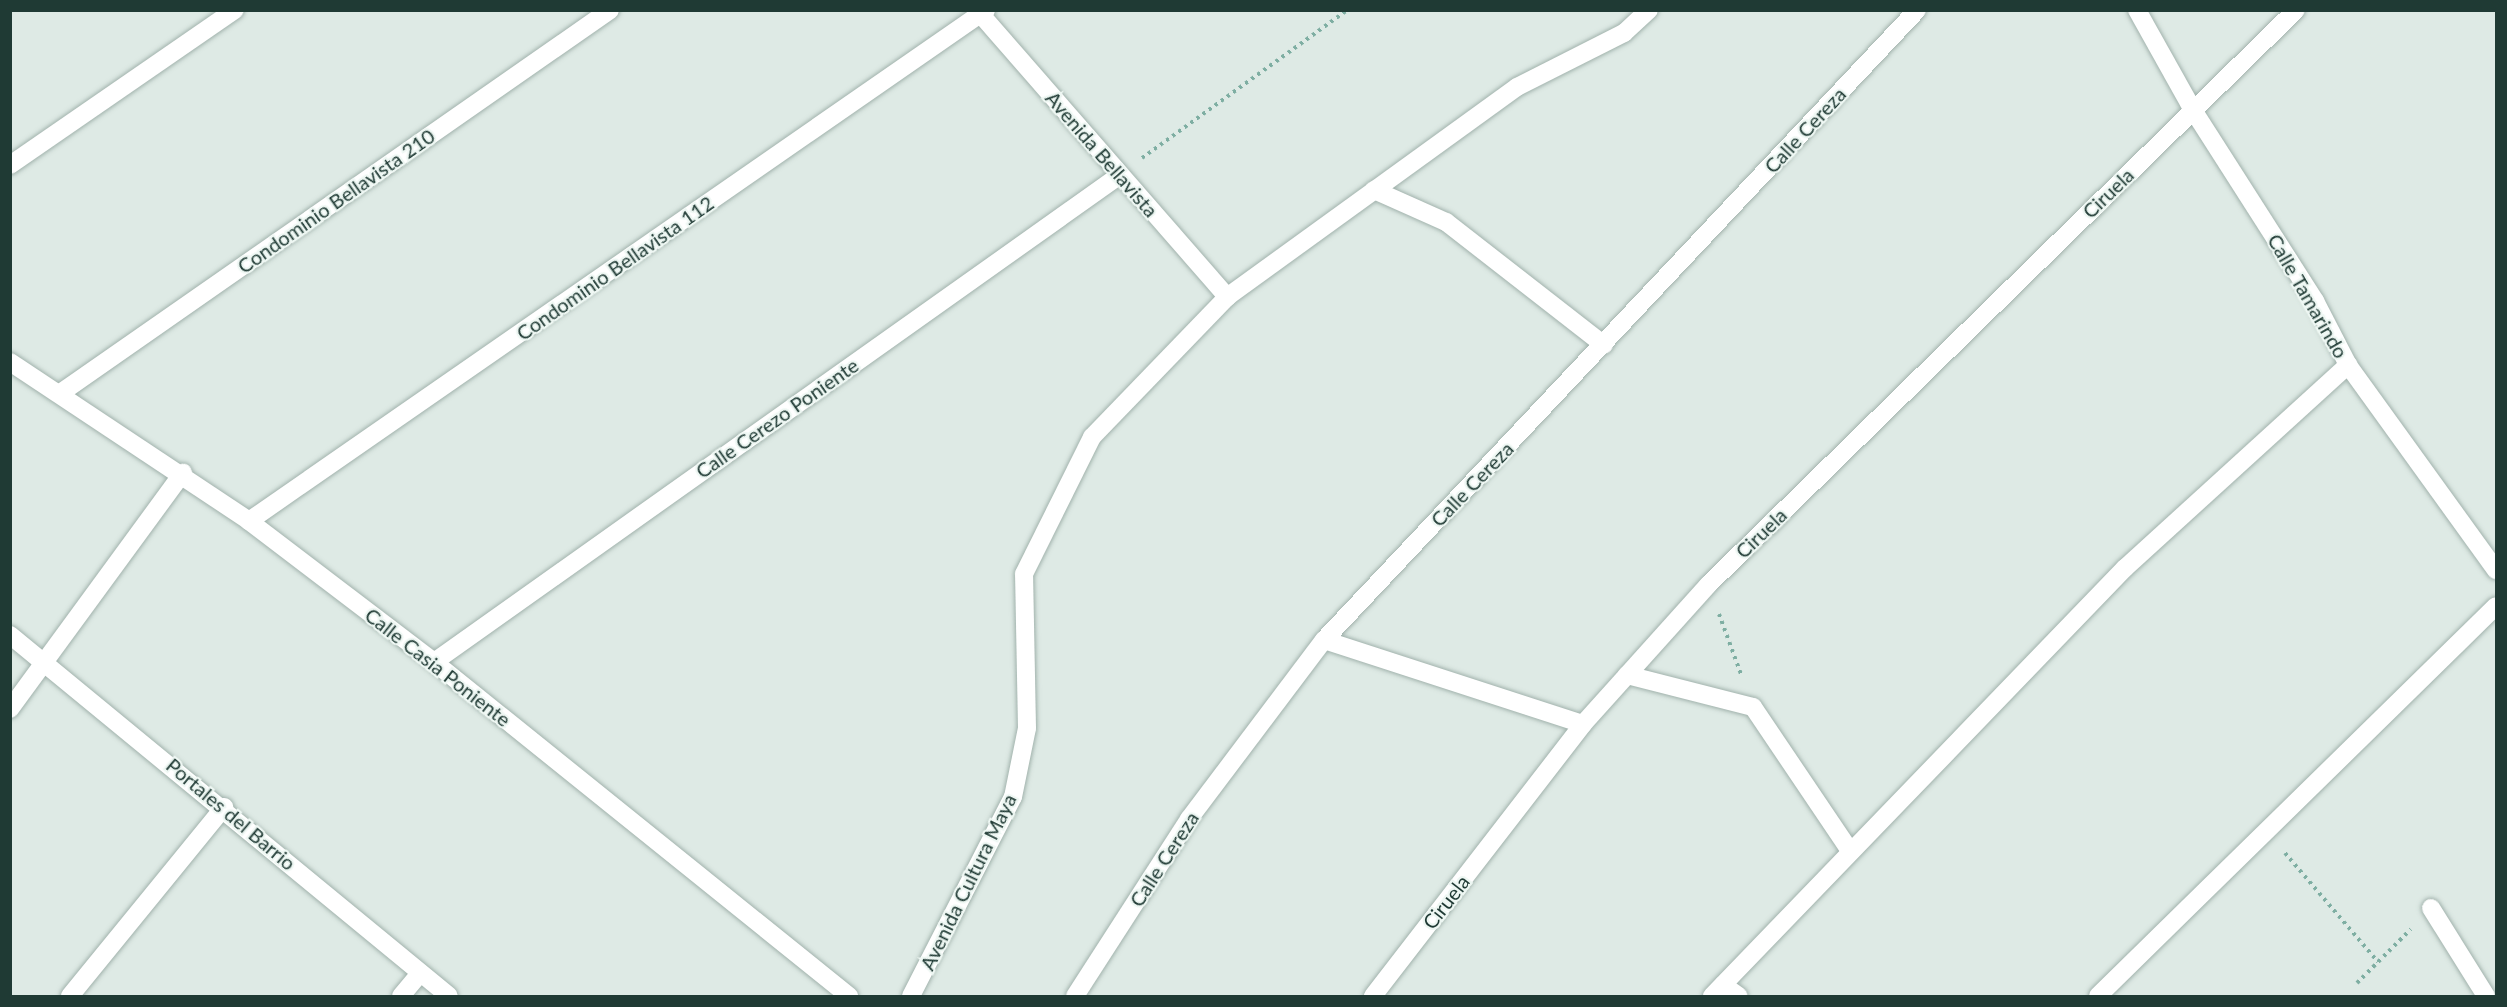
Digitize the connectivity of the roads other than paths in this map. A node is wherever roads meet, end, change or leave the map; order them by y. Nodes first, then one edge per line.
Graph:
1 (235, 10) edge
2 (610, 10) edge
3 (1649, 10) edge
4 (1917, 10) edge
5 (2137, 10) edge
6 (2296, 10) edge
7 (981, 12) edge
8 (2193, 110) junction
9 (10, 165) edge
10 (1120, 175) junction
11 (1374, 190) junction
12 (1227, 297) junction
13 (1604, 345) junction
14 (10, 362) edge
15 (2348, 365) junction
16 (62, 393) junction
17 (183, 473) junction
18 (249, 521) junction
19 (2496, 570) edge
20 (2496, 606) edge
21 (10, 635) edge
22 (1324, 640) junction
23 (434, 662) junction
24 (49, 663) junction
25 (1627, 675) junction
26 (10, 709) edge
27 (1583, 724) junction
28 (224, 807) junction
29 (1850, 851) junction
30 (2431, 908) road end
31 (420, 973) junction
32 (1718, 991) edge
33 (70, 996) edge
34 (401, 996) edge
35 (449, 996) edge
36 (849, 996) edge
37 (911, 996) edge
38 (1075, 996) edge
39 (1373, 996) edge
40 (1739, 996) edge
41 (2098, 996) edge
42 (2486, 996) edge

1 - 9 street
2 - 16 street, Condominio Bellavista 210
3 - 11 street, Avenida Cultura Maya
4 - 13 street, Calle Cereza
5 - 8 street, Calle Tamarindo
6 - 8 street, Ciruela
7 - 10 street, Avenida Bellavista
7 - 18 street, Condominio Bellavista 112
8 - 15 street, Calle Tamarindo
8 - 25 street, Ciruela
10 - 12 street, Avenida Bellavista
10 - 23 street, Calle Cerezo Poniente
11 - 12 street, Avenida Cultura Maya
11 - 13 street
12 - 37 street, Avenida Cultura Maya
13 - 22 street, Calle Cereza
14 - 16 street, Calle Casia Poniente
15 - 19 street, Calle Tamarindo
15 - 29 street
16 - 17 street, Calle Casia Poniente
17 - 18 street, Calle Casia Poniente
17 - 24 street
18 - 23 street, Calle Casia Poniente
20 - 41 street
21 - 24 street, Portales del Barrio
22 - 27 street
22 - 38 street, Calle Cereza
23 - 36 street, Calle Casia Poniente
24 - 26 street
24 - 28 street, Portales del Barrio
25 - 27 street, Ciruela
25 - 29 street
27 - 39 street, Ciruela
28 - 31 street, Portales del Barrio
28 - 33 street
29 - 32 street
30 - 42 street
31 - 34 street
31 - 35 street, Portales del Barrio
32 - 40 street

